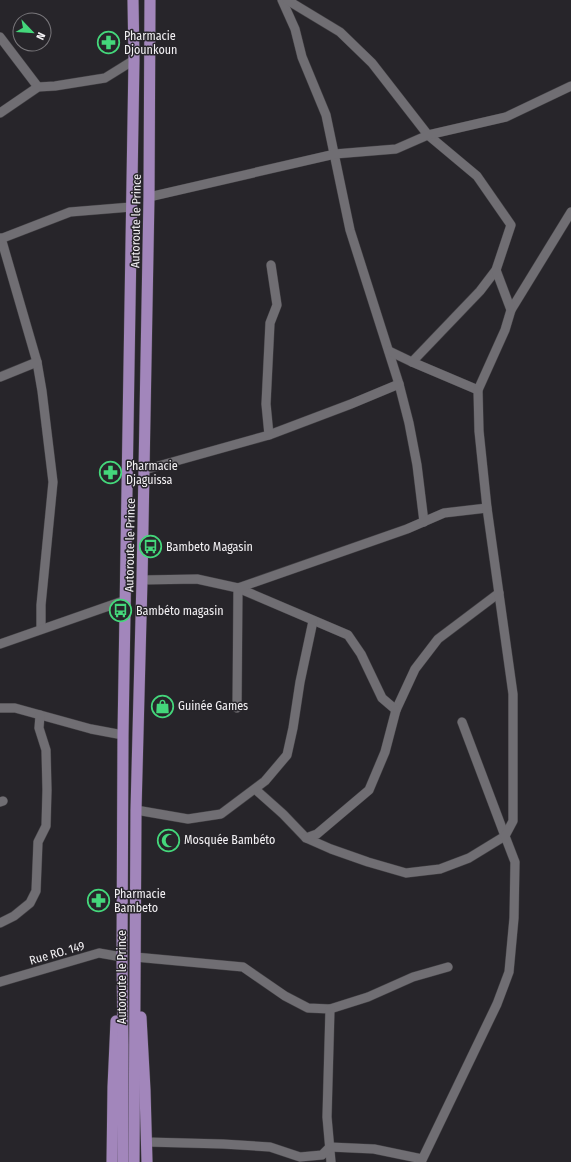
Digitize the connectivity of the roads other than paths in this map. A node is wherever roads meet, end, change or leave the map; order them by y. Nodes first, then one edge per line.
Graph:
1 (133, 0) edge
2 (150, 0) edge
3 (282, 0) edge
4 (286, 0) edge
5 (0, 38) edge
6 (134, 60) junction
7 (571, 86) edge
8 (38, 87) junction
9 (0, 113) edge
10 (428, 135) junction
11 (335, 154) junction
12 (150, 197) junction
13 (131, 207) junction
14 (571, 212) edge
15 (0, 239) edge
16 (272, 265) dead end
17 (496, 270) junction
18 (511, 310) junction
19 (389, 351) junction
20 (37, 362) junction
21 (412, 362) junction
22 (0, 377) edge
23 (399, 384) junction
24 (478, 390) junction
25 (269, 435) junction
26 (144, 470) junction
27 (487, 508) junction
28 (424, 522) junction
29 (142, 580) junction
30 (238, 588) junction
31 (500, 593) junction
32 (126, 600) junction
33 (313, 620) junction
34 (40, 629) junction
35 (0, 644) edge
36 (0, 708) edge
37 (237, 708) dead end
38 (396, 710) junction
39 (40, 715) junction
40 (462, 722) dead end
41 (123, 735) junction
42 (255, 789) junction
43 (136, 810) junction
44 (505, 836) junction
45 (306, 838) junction
46 (0, 923) edge
47 (122, 957) junction
48 (135, 957) junction
49 (448, 967) dead end
50 (0, 982) edge
51 (330, 1009) junction
52 (147, 1142) junction
53 (330, 1147) junction
54 (421, 1160) edge
55 (112, 1162) edge
56 (123, 1162) edge
57 (134, 1162) edge
58 (146, 1162) edge
59 (331, 1162) edge

1 - 6 main road, Autoroute le Prince
2 - 12 main road, Autoroute le Prince
3 - 11 street
4 - 10 street
5 - 8 street
6 - 8 street
6 - 13 main road, Autoroute le Prince
7 - 10 street
8 - 9 street
10 - 11 street
10 - 17 street
11 - 12 street
11 - 19 street
12 - 26 main road, Autoroute le Prince
13 - 15 street
13 - 32 main road, Autoroute le Prince
14 - 18 street
15 - 20 street
16 - 25 street
17 - 18 street
17 - 21 street
18 - 24 street
19 - 21 street
19 - 23 street
20 - 22 street
20 - 34 street
21 - 24 street
23 - 25 street
23 - 28 street
24 - 27 street
25 - 26 street
26 - 29 main road, Autoroute le Prince
27 - 28 street
27 - 31 street
28 - 30 street
29 - 30 street
29 - 43 main road, Autoroute le Prince
30 - 33 street
30 - 37 street
31 - 38 street
31 - 44 street
32 - 34 street
32 - 41 main road, Autoroute le Prince
33 - 38 street
33 - 42 street
34 - 35 street
36 - 39 street
38 - 45 street
39 - 41 street
39 - 46 street
40 - 44 street
41 - 47 main road, Autoroute le Prince
42 - 43 street
42 - 45 street
43 - 48 main road, Autoroute le Prince
44 - 45 street
44 - 54 street
47 - 50 street, Rue RO. 149
47 - 55 main road
47 - 56 main road, Autoroute le Prince
48 - 51 street
48 - 52 main road
48 - 57 main road, Autoroute le Prince
49 - 51 street
51 - 53 street
52 - 53 street
52 - 58 main road
53 - 54 street
53 - 59 street

